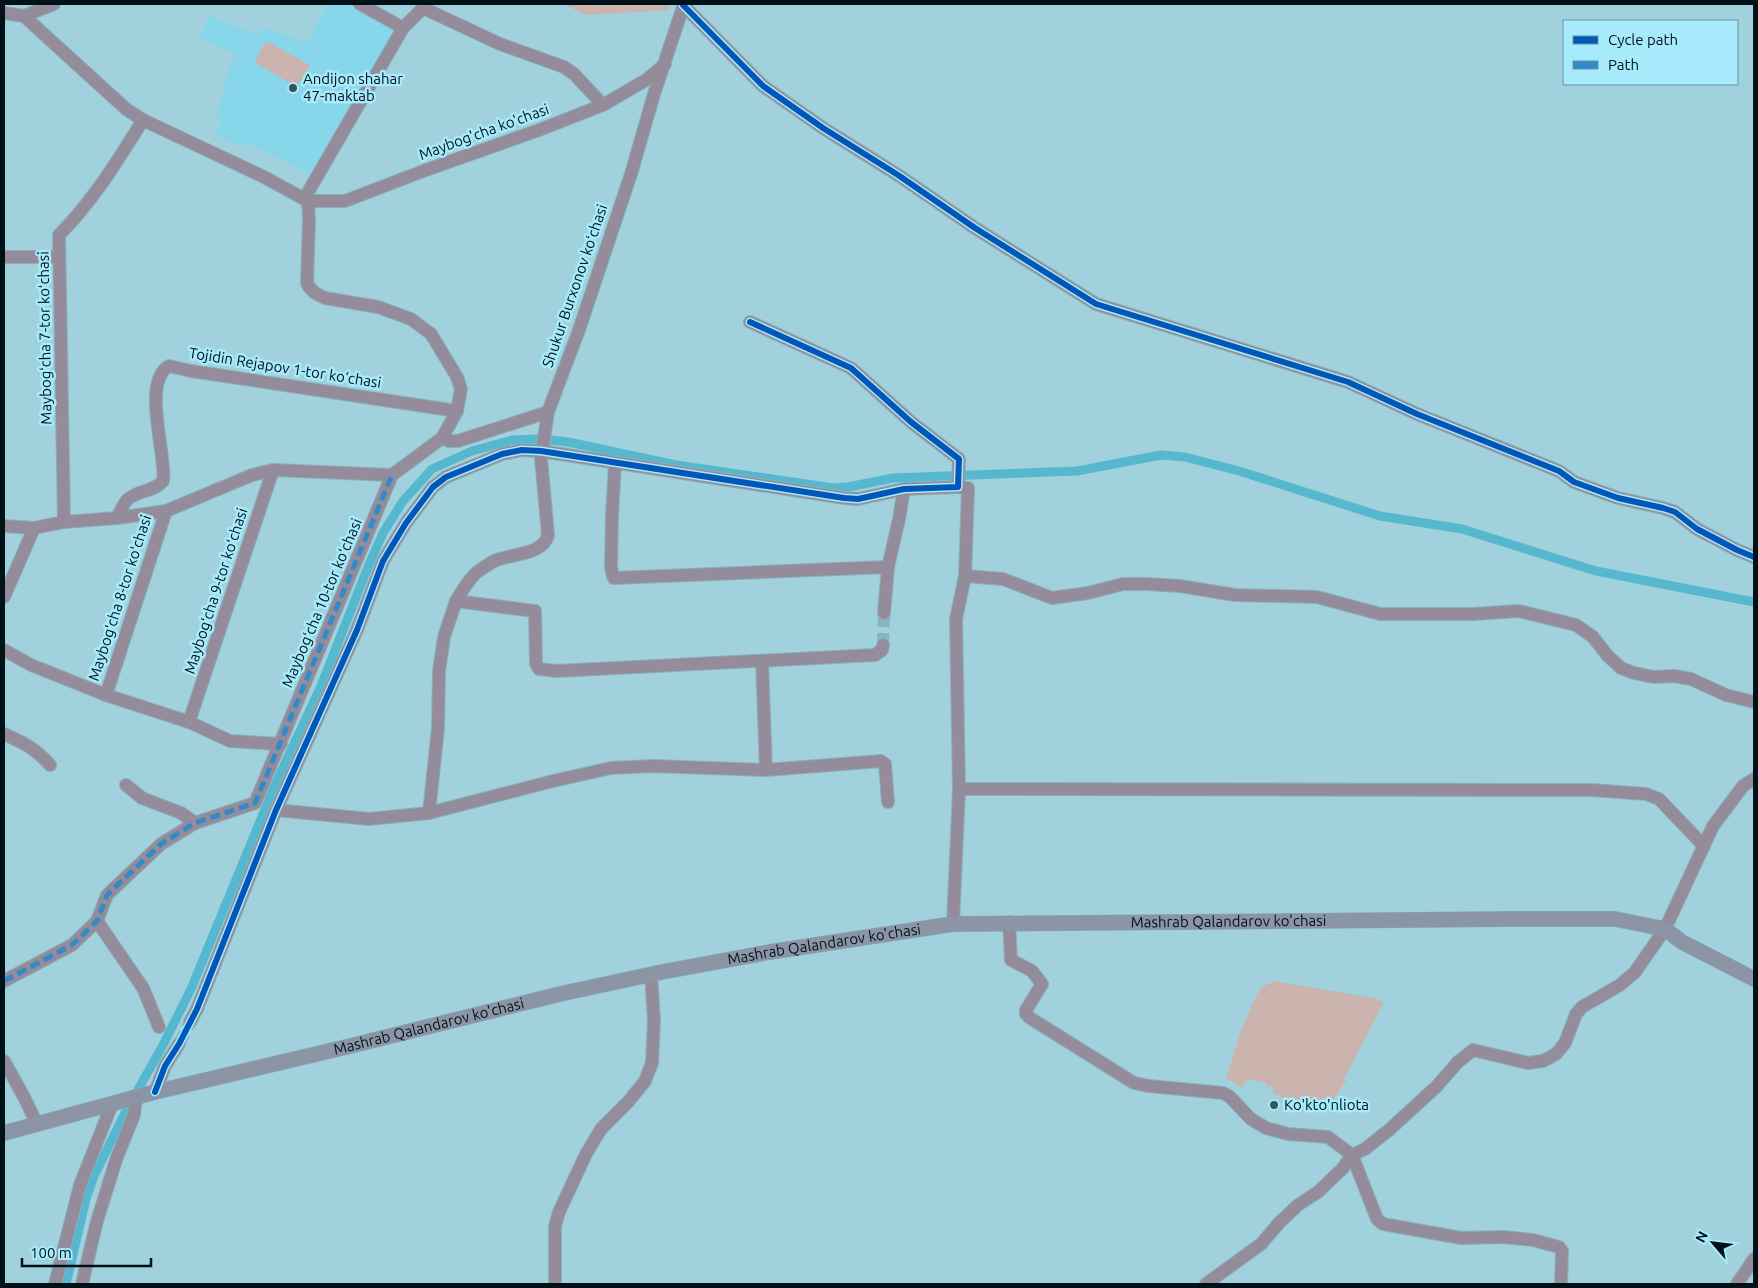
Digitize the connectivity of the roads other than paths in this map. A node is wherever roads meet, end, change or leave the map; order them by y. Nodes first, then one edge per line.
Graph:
1 (54, 4) edge
2 (360, 4) edge
3 (683, 4) edge
4 (4, 13) edge
5 (24, 16) junction
6 (403, 28) junction
7 (665, 64) junction
8 (603, 105) junction
9 (143, 120) junction
10 (306, 200) junction
11 (4, 257) edge
12 (59, 257) junction
13 (750, 322) dead end
14 (457, 410) junction
15 (548, 413) junction
16 (442, 438) junction
17 (542, 449) junction
18 (615, 463) junction
19 (273, 470) junction
20 (392, 474) junction
21 (958, 485) junction
22 (904, 489) junction
23 (166, 511) junction
24 (117, 518) junction
25 (64, 522) junction
26 (4, 526) edge
27 (34, 528) junction
28 (1754, 557) edge
29 (888, 567) junction
30 (965, 576) junction
31 (4, 597) edge
32 (456, 601) junction
33 (884, 613) tunnel mouth
34 (883, 645) dead end
35 (4, 650) edge
36 (762, 661) junction
37 (106, 695) junction
38 (1754, 702) edge
39 (190, 722) junction
40 (4, 734) edge
41 (281, 744) junction
42 (50, 764) dead end
43 (766, 770) junction
44 (1754, 779) edge
45 (126, 785) dead end
46 (960, 789) junction
47 (888, 802) dead end
48 (276, 810) junction
49 (430, 812) junction
50 (195, 824) junction
51 (1704, 846) junction
52 (97, 920) junction
53 (1009, 922) junction
54 (953, 924) junction
55 (1665, 929) junction
56 (651, 974) junction
57 (1754, 979) edge
58 (4, 981) edge
59 (190, 1022) tunnel mouth
60 (159, 1027) dead end
61 (179, 1044) tunnel mouth
62 (4, 1061) edge
63 (147, 1095) junction
64 (112, 1104) junction
65 (37, 1124) junction
66 (4, 1133) edge
67 (1352, 1155) junction
68 (1754, 1259) edge
69 (55, 1284) edge
70 (82, 1284) edge
71 (555, 1284) edge
72 (1206, 1284) edge
73 (1561, 1284) edge
74 (1737, 1284) edge

1 - 5 street
2 - 6 street
3 - 7 street, Shukur Burxonov koʻchasi
3 - 28 street
4 - 5 street
5 - 9 street, Maybog'cha ko'chasi
6 - 8 street
6 - 10 street
7 - 8 street, Maybog'cha ko'chasi
7 - 15 street, Shukur Burxonov koʻchasi
8 - 10 street, Maybog'cha ko'chasi
9 - 10 street, Maybog'cha ko'chasi
9 - 12 street, Maybogʻcha 7-tor koʻchasi
10 - 14 street
11 - 12 street
12 - 25 street, Maybogʻcha 7-tor koʻchasi
13 - 21 street
14 - 16 street
14 - 24 street, Tojidin Rejapov 1-tor ko‘chasi
15 - 16 street
15 - 17 street, Shukur Burxonov koʻchasi
16 - 20 street
17 - 18 street
17 - 32 street, Shukur Burxonov koʻchasi
17 - 48 street
18 - 22 street
18 - 29 street
19 - 20 street
19 - 23 street
19 - 39 street, Maybogʻcha 9-tor koʻchasi
20 - 41 street, Maybogʻcha 10-tor koʻchasi
21 - 22 street
21 - 30 street
22 - 29 street
23 - 24 street
23 - 37 street, Maybogʻcha 8-tor koʻchasi
24 - 25 street
25 - 27 street
26 - 27 street
27 - 31 street
29 - 33 street
30 - 38 street
30 - 46 street
32 - 36 street
32 - 49 street
34 - 36 street
35 - 37 street
36 - 43 street
37 - 39 street
39 - 41 street
40 - 42 street
41 - 50 street, Maybogʻcha 10-tor koʻchasi
43 - 47 street
43 - 49 street
44 - 51 street
45 - 50 street
46 - 51 street
46 - 54 street
48 - 49 street
48 - 59 street
50 - 52 street, Maybogʻcha 10-tor koʻchasi
51 - 55 street
52 - 58 street
52 - 60 street
53 - 54 main road, Mashrab Qalandarov ko'chasi
53 - 55 main road, Mashrab Qalandarov ko'chasi
53 - 67 street
54 - 56 main road, Mashrab Qalandarov ko'chasi
55 - 57 main road
55 - 67 street
56 - 63 main road, Mashrab Qalandarov ko'chasi
56 - 71 street
61 - 63 street
62 - 65 street
63 - 64 main road, Mashrab Qalandarov ko'chasi
63 - 70 street
64 - 65 main road, Mashrab Qalandarov ko'chasi
64 - 69 street
65 - 66 main road, Mashrab Qalandarov ko'chasi
67 - 72 street
67 - 73 street
68 - 74 street

